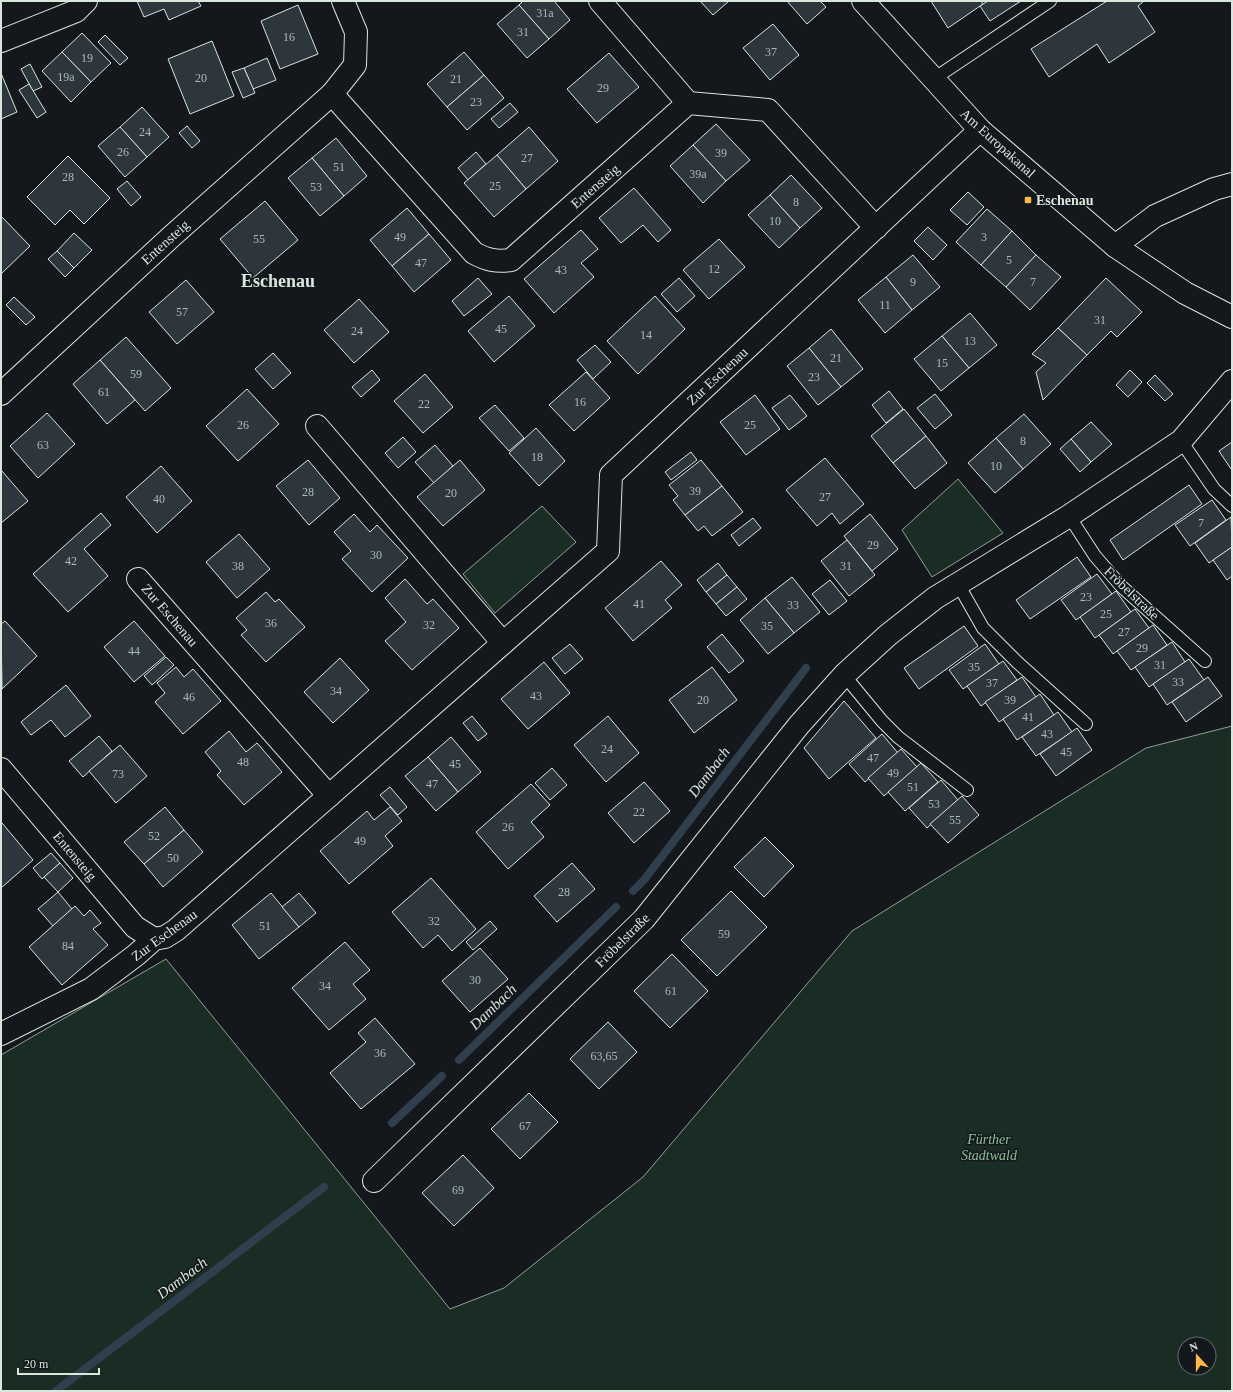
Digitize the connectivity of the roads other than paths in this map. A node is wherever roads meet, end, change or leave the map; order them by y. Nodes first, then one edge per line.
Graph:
1 (86, 1) edge
2 (343, 1) edge
3 (600, 1) edge
4 (863, 1) edge
5 (1050, 1) edge
6 (1, 42) edge
7 (932, 80) junction
8 (332, 94) junction
9 (688, 103) junction
10 (980, 130) junction
11 (1232, 184) edge
12 (876, 228) junction
13 (1115, 246) junction
14 (1232, 317) edge
15 (1232, 380) edge
16 (1, 394) edge
17 (317, 426) dead end
18 (1181, 440) junction
19 (1232, 506) edge
20 (1069, 516) junction
21 (138, 579) dead end
22 (958, 584) junction
23 (503, 643) junction
24 (1204, 661) dead end
25 (844, 675) junction
26 (1086, 724) dead end
27 (1, 769) edge
28 (967, 790) dead end
29 (329, 796) junction
30 (154, 939) junction
31 (1, 1034) edge
32 (374, 1182) dead end

1 - 6 street
2 - 8 street, Entensteig
3 - 9 street
4 - 7 street, Am Europakanal
5 - 7 lane
7 - 10 street, Am Europakanal
8 - 9 street, Entensteig
8 - 16 street, Entensteig
9 - 12 street
10 - 12 street, Zur Eschenau
10 - 13 street, Am Europakanal
11 - 13 street
12 - 23 street, Zur Eschenau
13 - 14 street, Am Europakanal
15 - 18 street, Fröbelstraße
17 - 23 street
18 - 19 lane
18 - 20 street, Fröbelstraße
20 - 22 street, Fröbelstraße
20 - 24 lane, Fröbelstraße
21 - 29 street, Zur Eschenau
22 - 25 street, Fröbelstraße
22 - 26 lane
23 - 29 street, Zur Eschenau
25 - 28 lane
25 - 32 street, Fröbelstraße
27 - 30 street, Entensteig
29 - 30 street, Zur Eschenau
30 - 31 street, Zur Eschenau

